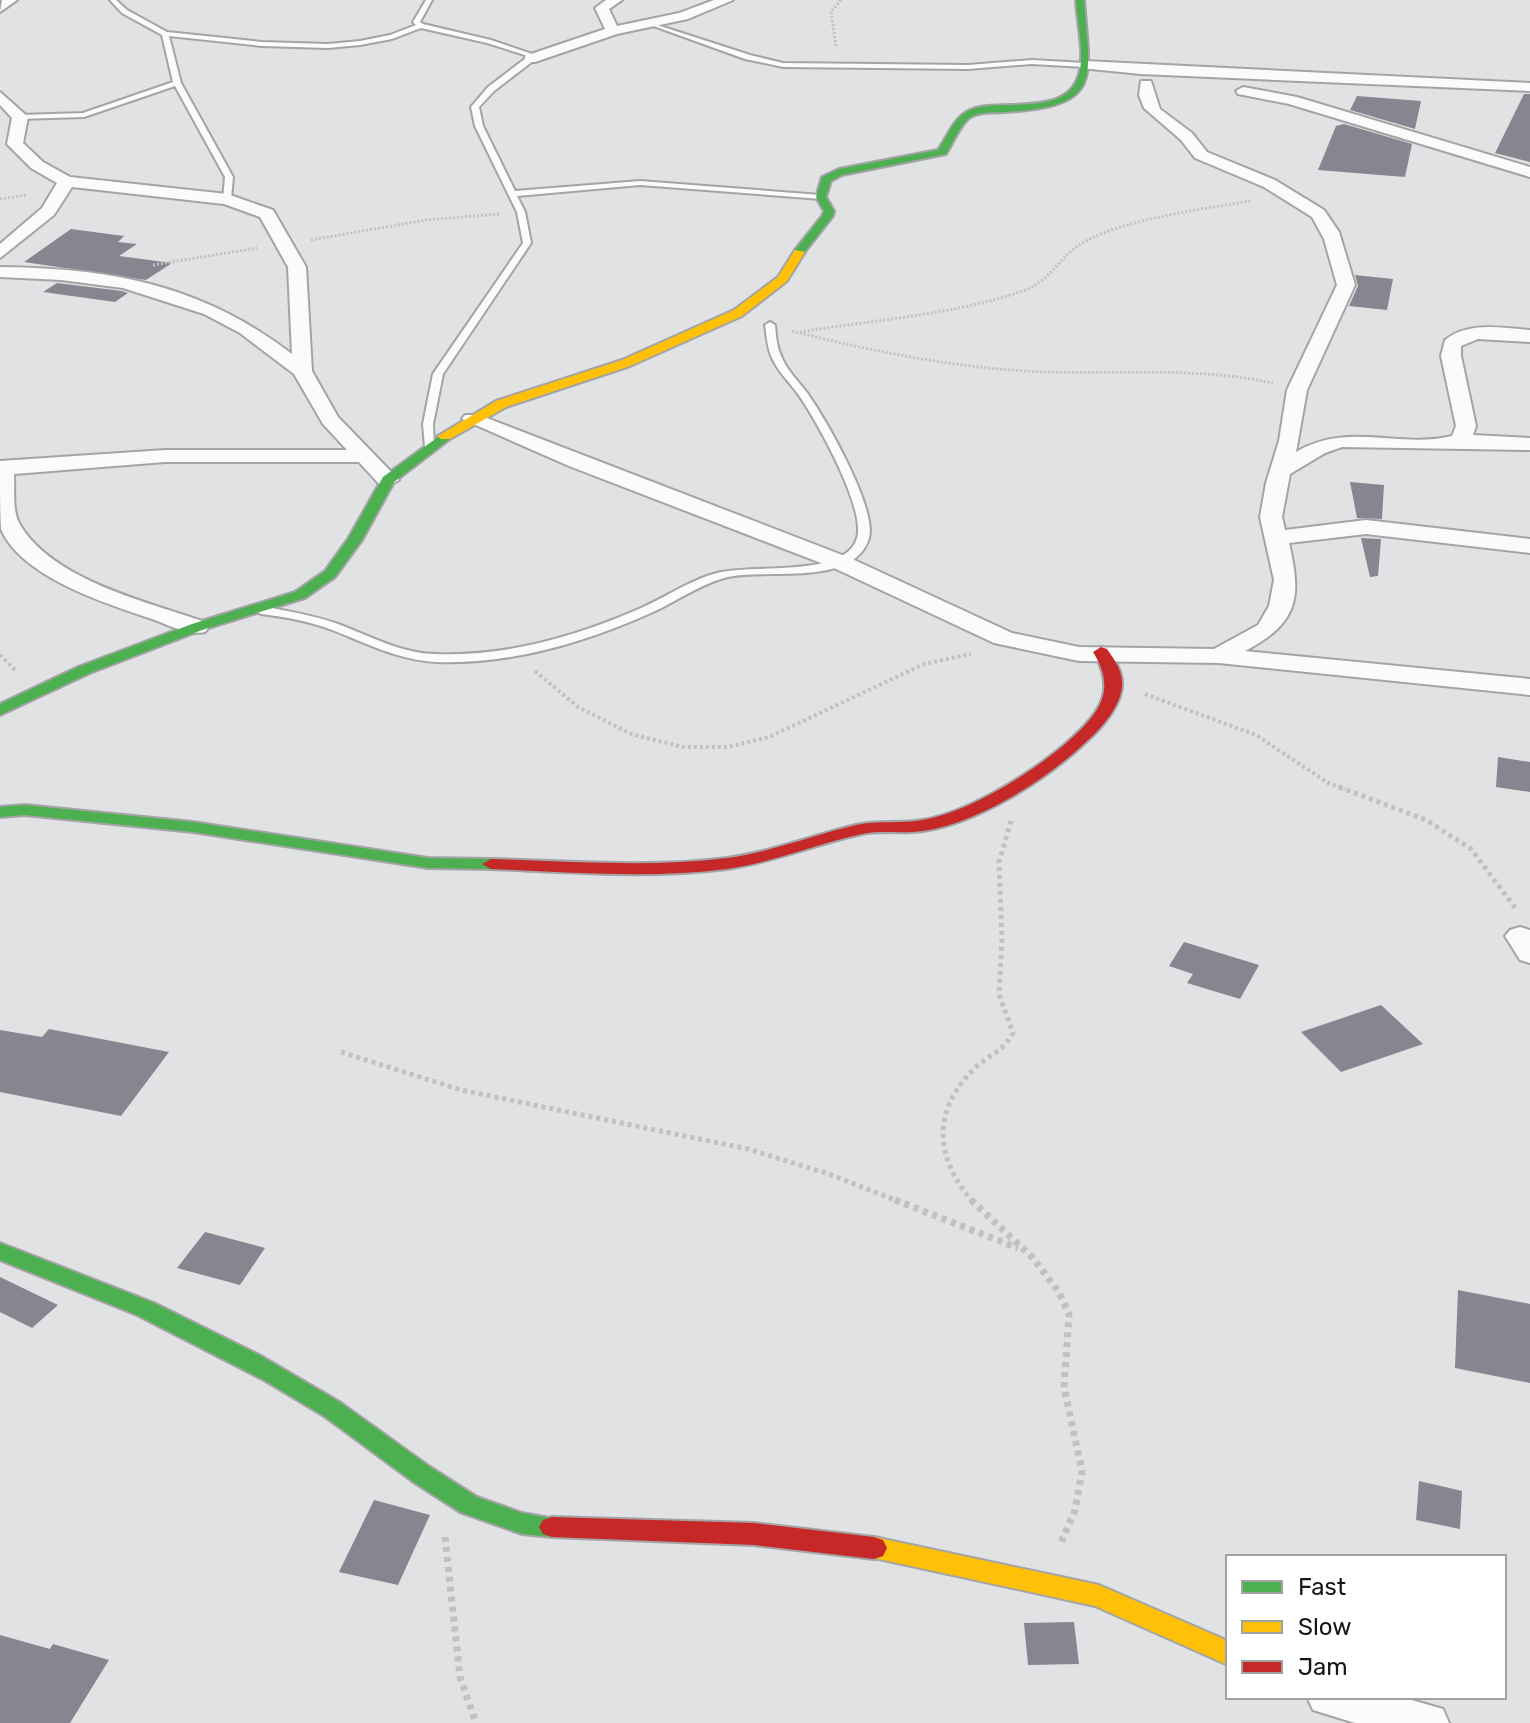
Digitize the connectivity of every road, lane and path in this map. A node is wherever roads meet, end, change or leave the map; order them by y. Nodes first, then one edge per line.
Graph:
1 (10, 0) edge
2 (113, 0) edge
3 (429, 0) edge
4 (615, 0) edge
5 (726, 0) edge
6 (841, 0) edge
7 (1080, 0) edge
8 (0, 8) edge
9 (650, 23) junction
10 (421, 26) junction
11 (613, 31) junction
12 (165, 34) junction
13 (530, 59) junction
14 (887, 65) junction
15 (1085, 65) junction
16 (1114, 68) junction
17 (177, 83) junction
18 (1146, 84) junction
19 (1530, 87) edge
20 (0, 96) edge
21 (20, 117) junction
22 (1530, 172) edge
23 (66, 181) junction
24 (511, 194) junction
25 (821, 197) junction
26 (1293, 197) junction
27 (227, 199) junction
28 (521, 212) junction
29 (286, 244) junction
30 (0, 253) edge
31 (0, 272) edge
32 (89, 277) junction
33 (770, 325) joint
34 (795, 332) junction
35 (1530, 336) edge
36 (302, 371) junction
37 (1297, 390) junction
38 (472, 419) junction
39 (1457, 441) junction
40 (1530, 444) edge
41 (429, 445) junction
42 (362, 456) junction
43 (2, 468) edge
44 (1281, 471) junction
45 (388, 480) junction
46 (1277, 538) junction
47 (1530, 546) edge
48 (842, 563) junction
49 (261, 609) junction
50 (197, 627) junction
51 (1101, 652) junction
52 (509, 653) junction
53 (975, 653) dead end
54 (1219, 656) junction
55 (1114, 675) junction
56 (1530, 687) edge
57 (0, 710) edge
58 (1025, 782) junction
59 (0, 812) edge
60 (1525, 945) edge
61 (341, 1052) dead end
62 (1024, 1250) junction
63 (0, 1251) edge
64 (442, 1492) junction
65 (1040, 1581) junction
66 (1226, 1652) edge
67 (1336, 1699) edge
68 (476, 1723) edge
69 (1428, 1723) edge

1 - 8 street
2 - 12 lane
3 - 10 lane
4 - 11 street
5 - 9 street
6 - 14 path
7 - 15 street
9 - 11 street
9 - 14 lane
10 - 12 lane
10 - 13 lane
11 - 13 street
12 - 17 lane
13 - 24 lane
14 - 15 lane
15 - 16 street
15 - 25 street
16 - 18 street
16 - 19 street
17 - 21 lane
17 - 27 lane
18 - 22 street
18 - 26 street
20 - 21 street
21 - 23 street
23 - 27 street
23 - 30 street
24 - 25 lane
24 - 28 lane
25 - 38 street
26 - 34 path
26 - 37 street
27 - 29 street
28 - 29 path
28 - 41 lane
29 - 32 path
29 - 36 street
31 - 32 street
32 - 36 street
33 - 34 path
33 - 48 lane
34 - 37 path
35 - 39 street
36 - 42 street
37 - 44 street
38 - 41 street
38 - 48 street
39 - 40 street
39 - 44 street
41 - 45 street
42 - 43 street
42 - 45 street
43 - 50 street
44 - 46 street
45 - 49 street
46 - 47 street
46 - 54 street
48 - 51 street
48 - 52 lane
49 - 50 street
49 - 52 lane
50 - 57 street
51 - 54 street
51 - 55 street
52 - 53 path
54 - 56 street
55 - 58 street
55 - 60 path
58 - 59 street
58 - 62 path
61 - 62 path
62 - 65 path
63 - 64 street
64 - 65 street
64 - 68 path
65 - 66 street
67 - 69 street

